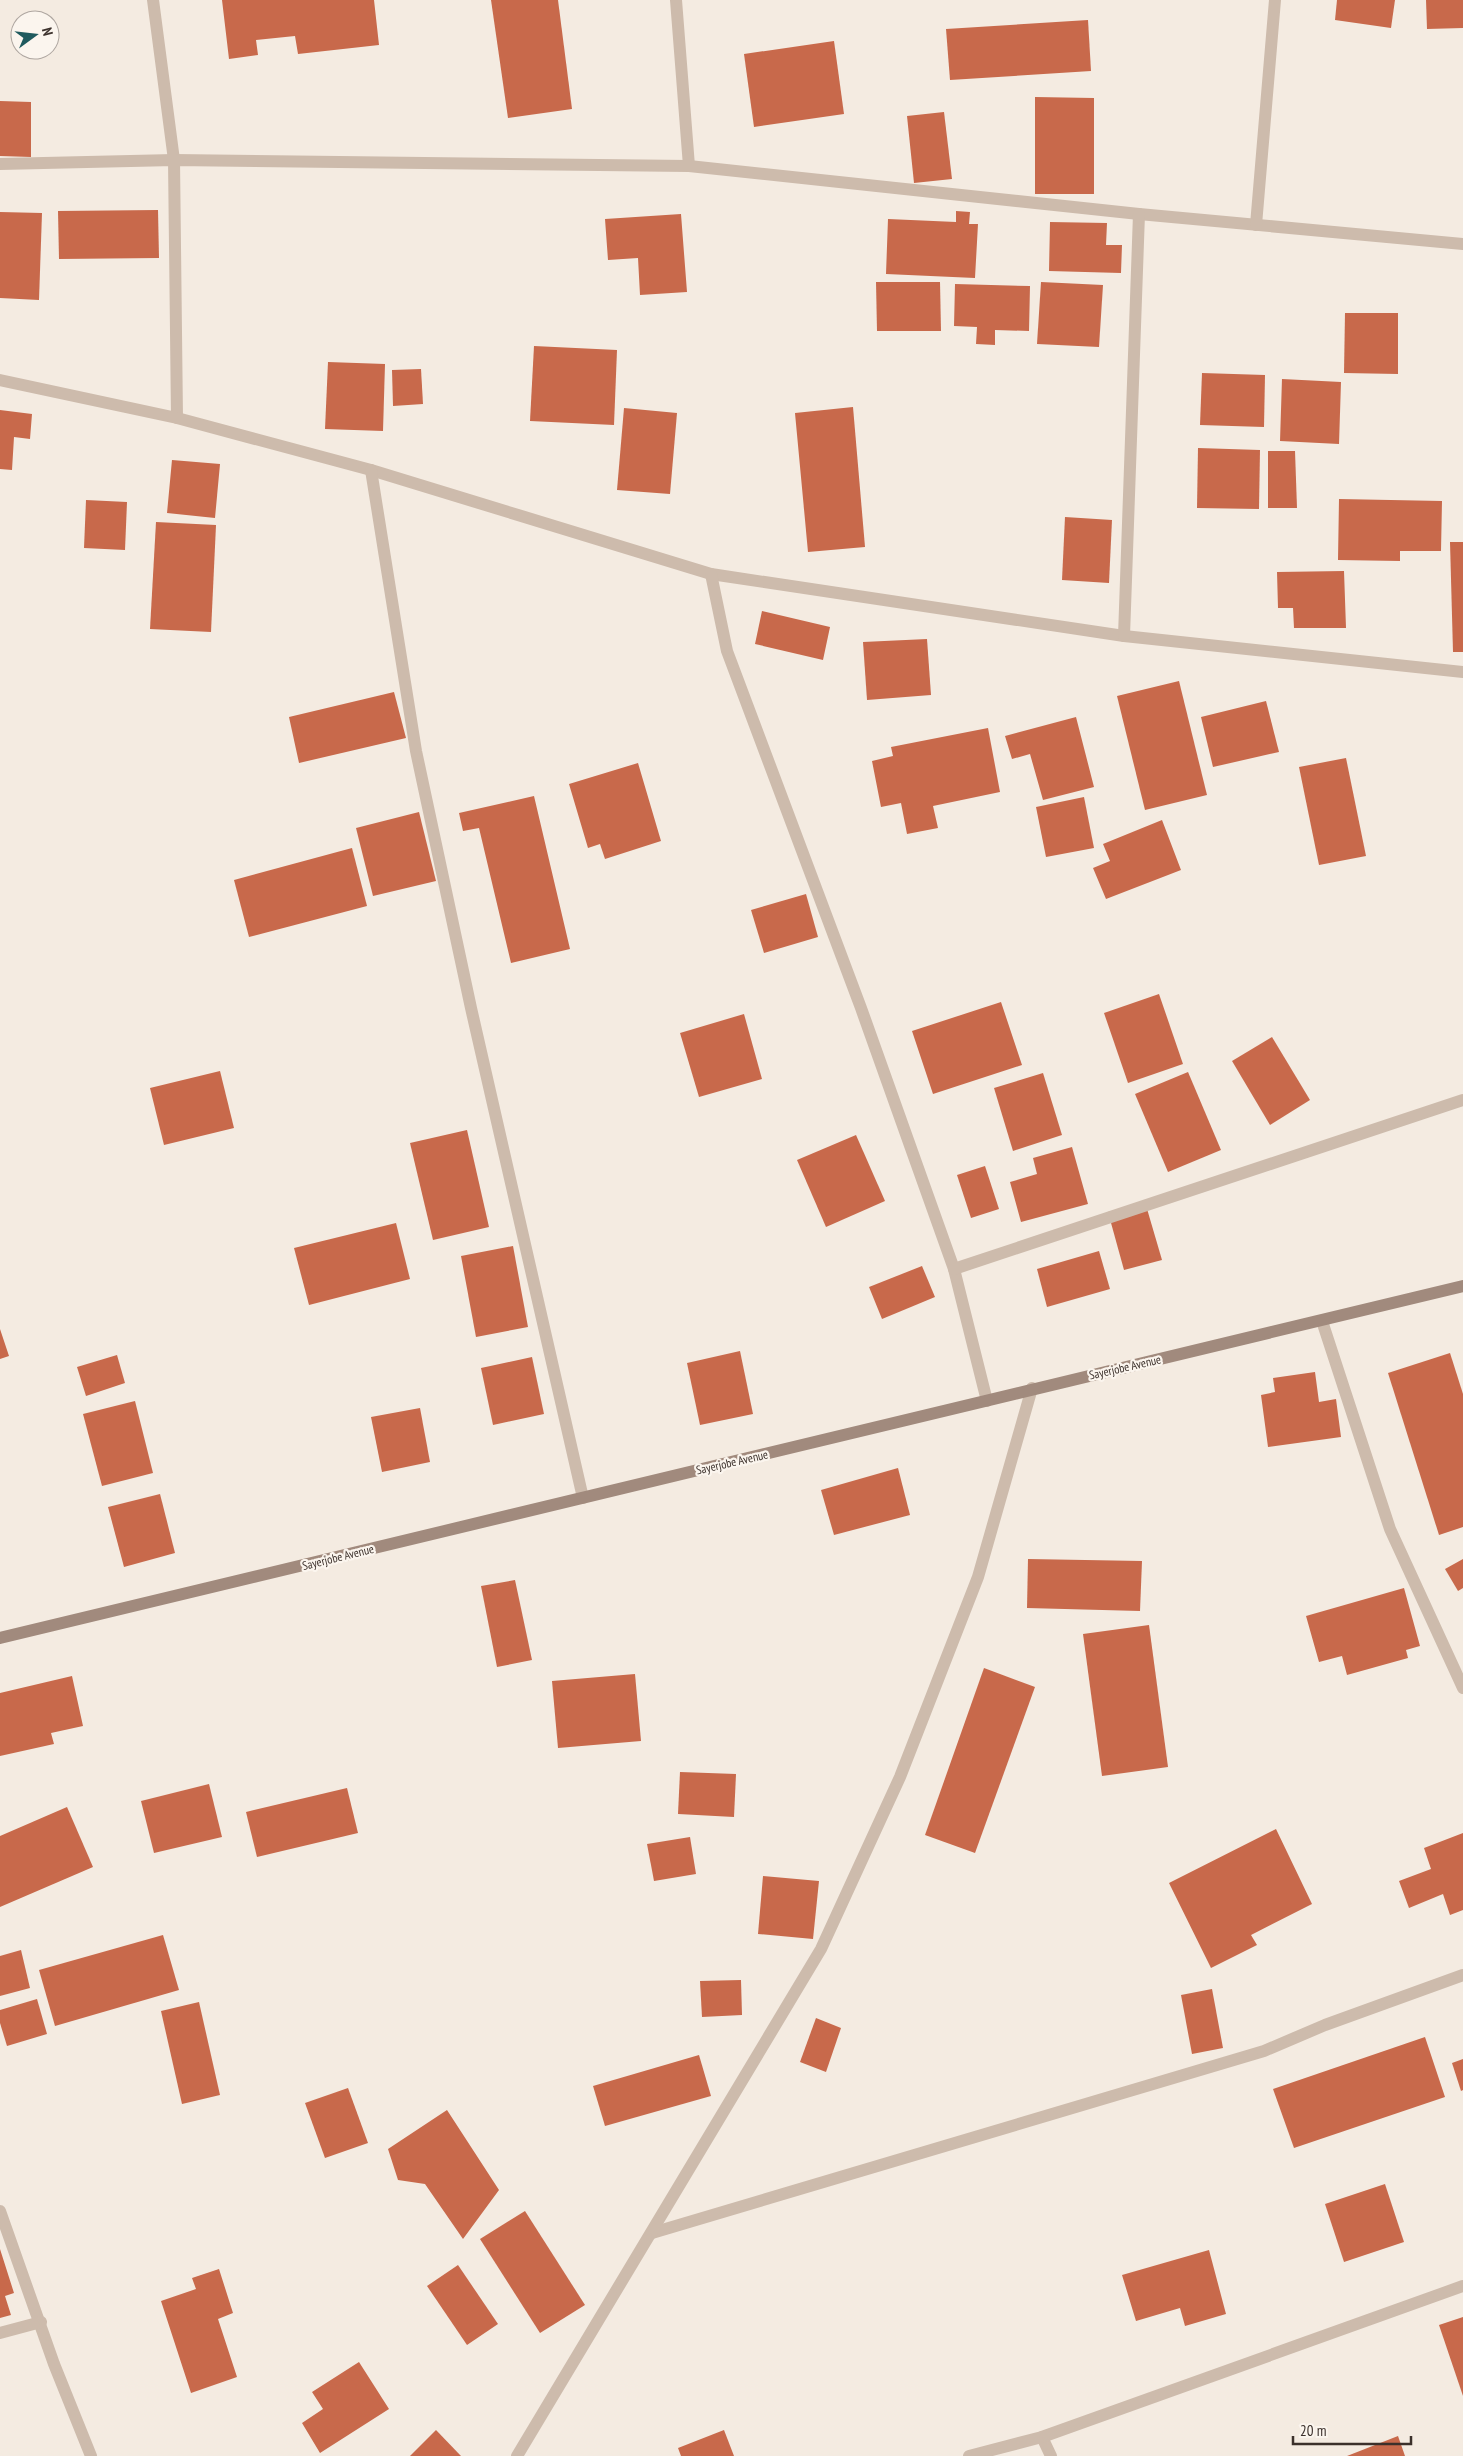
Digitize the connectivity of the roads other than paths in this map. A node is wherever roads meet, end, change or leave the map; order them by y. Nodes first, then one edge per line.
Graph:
1 (153, 0) edge
2 (676, 0) edge
3 (1275, 0) edge
4 (174, 160) junction
5 (0, 164) edge
6 (689, 166) junction
7 (1138, 214) junction
8 (1256, 225) junction
9 (1463, 244) edge
10 (0, 380) edge
11 (177, 418) junction
12 (371, 470) junction
13 (711, 574) junction
14 (1124, 636) junction
15 (1463, 672) edge
16 (1463, 1100) edge
17 (954, 1269) junction
18 (1463, 1286) edge
19 (1322, 1321) junction
20 (1032, 1388) junction
21 (987, 1401) junction
22 (583, 1498) junction
23 (0, 1638) edge
24 (1463, 1688) edge
25 (1463, 1975) edge
26 (0, 2211) edge
27 (652, 2233) junction
28 (1463, 2286) edge
29 (41, 2322) junction
30 (0, 2333) edge
31 (1042, 2437) junction
32 (90, 2456) edge
33 (517, 2456) edge
34 (969, 2456) edge
35 (1051, 2456) edge

1 - 4 street
2 - 6 street
3 - 8 street
4 - 5 street
4 - 6 street
4 - 11 street
6 - 7 street
7 - 8 street
7 - 14 street
8 - 9 street
10 - 11 street
11 - 12 street
12 - 13 street
12 - 22 street
13 - 14 street
13 - 17 street
14 - 15 street
16 - 17 street
17 - 21 street
18 - 19 street, Sayerjobe Avenue
19 - 20 street, Sayerjobe Avenue
19 - 24 street
20 - 21 street, Sayerjobe Avenue
20 - 27 street
21 - 22 street, Sayerjobe Avenue
22 - 23 street, Sayerjobe Avenue
25 - 27 street
26 - 29 street
27 - 33 street
28 - 31 street
29 - 30 street
29 - 32 street
31 - 34 street
31 - 35 street

